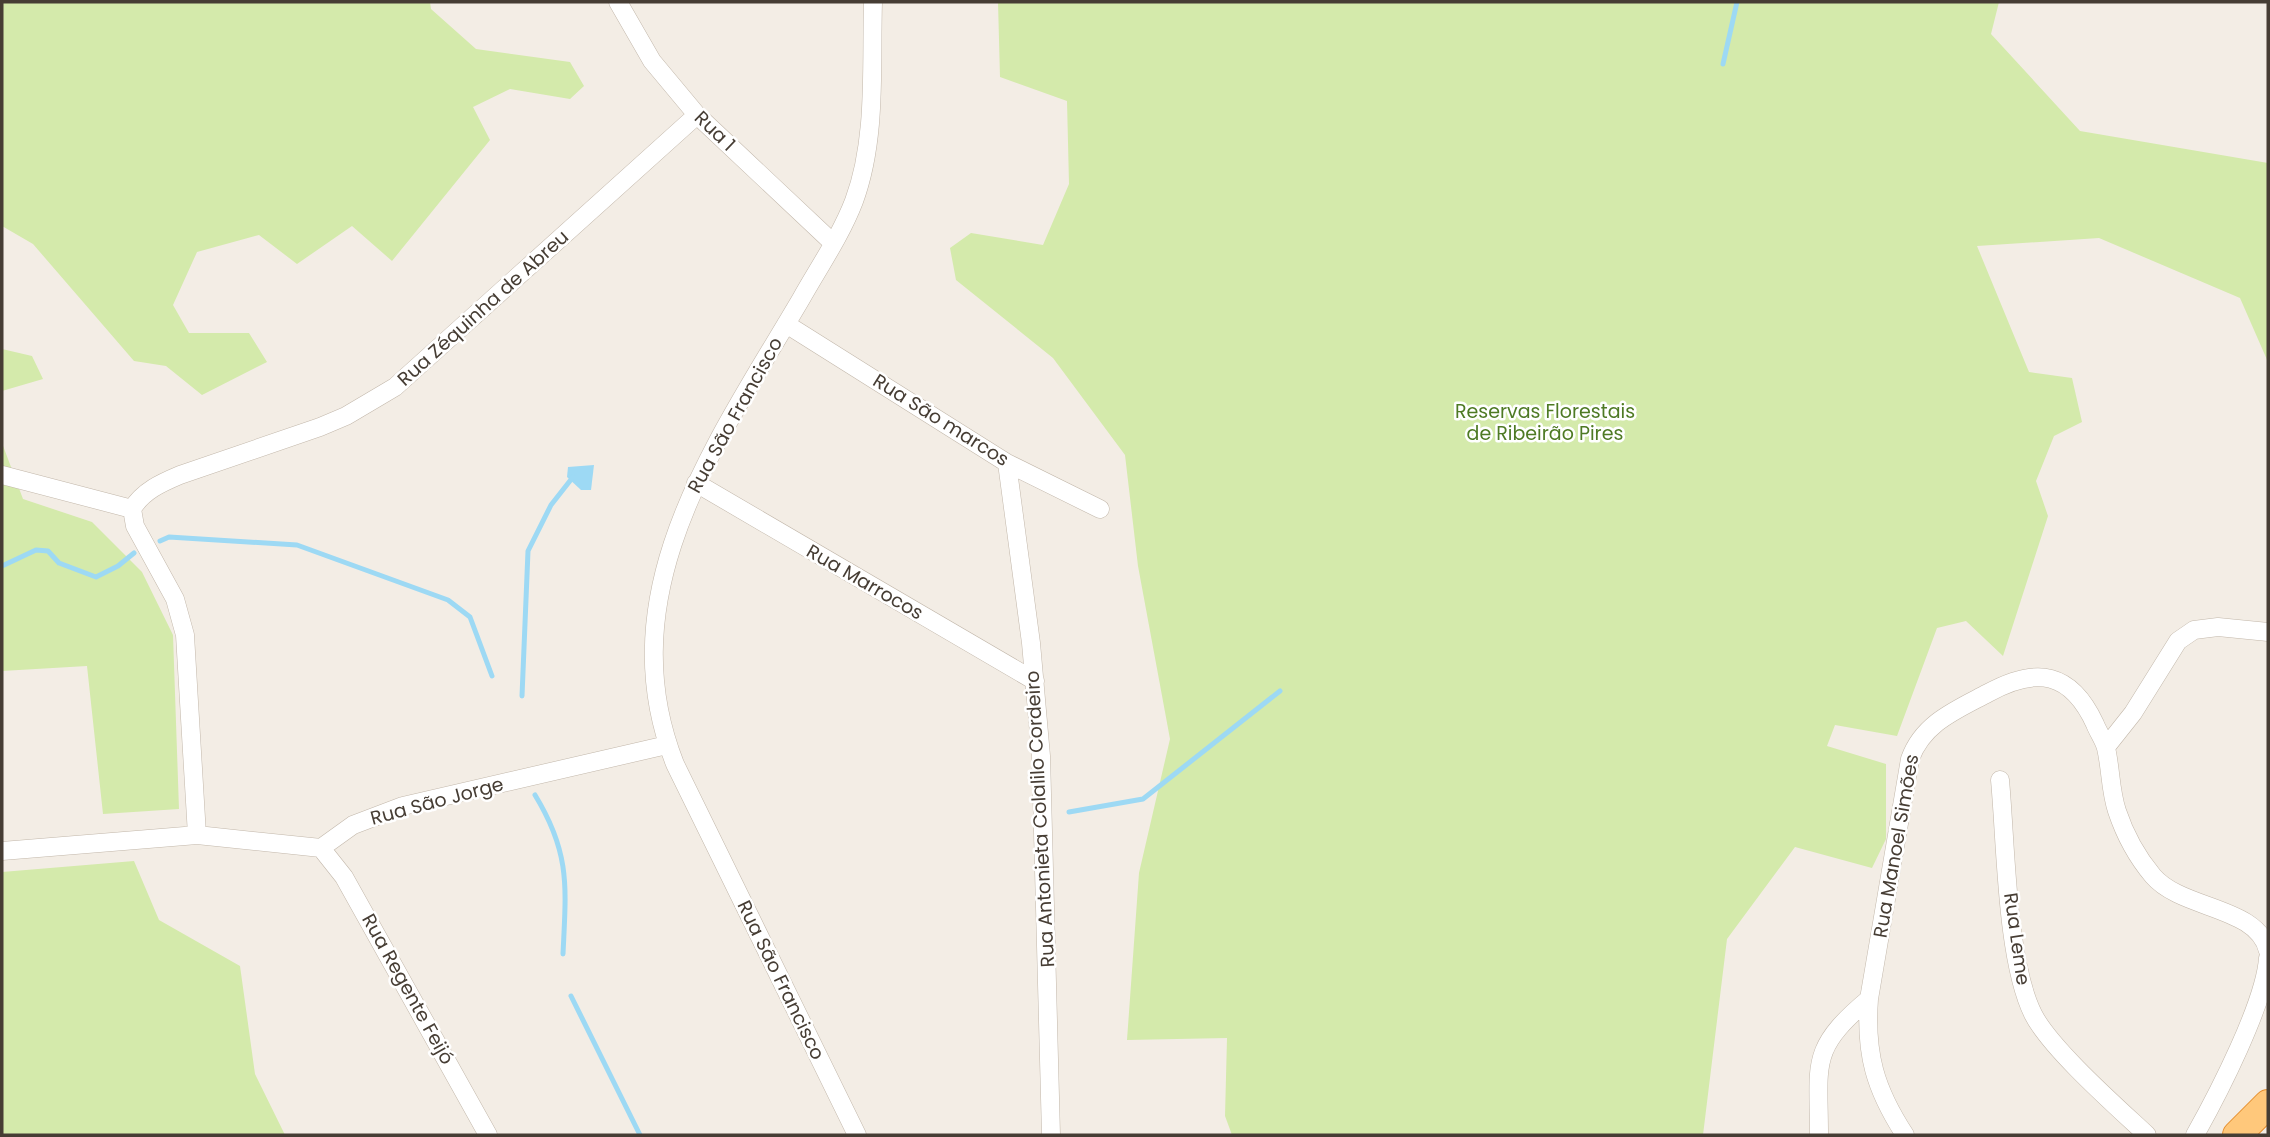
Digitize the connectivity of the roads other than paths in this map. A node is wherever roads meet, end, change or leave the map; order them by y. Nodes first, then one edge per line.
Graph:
1 (618, 2) edge
2 (873, 2) edge
3 (697, 115) junction
4 (833, 243) junction
5 (786, 324) junction
6 (1007, 463) junction
7 (2, 475) edge
8 (696, 483) junction
9 (132, 509) junction
10 (1100, 509) dead end
11 (2268, 632) edge
12 (1035, 681) junction
13 (667, 745) junction
14 (2106, 747) junction
15 (2000, 780) dead end
16 (197, 835) junction
17 (321, 848) junction
18 (2, 851) edge
19 (2268, 951) edge
20 (2268, 958) edge
21 (1869, 999) junction
22 (2268, 1104) edge
23 (488, 1135) edge
24 (857, 1135) edge
25 (1051, 1135) edge
26 (1819, 1135) edge
27 (1905, 1135) edge
28 (2147, 1135) edge
29 (2195, 1135) edge
30 (2237, 1135) edge

1 - 3 street, Rua 1
2 - 4 street, Rua São Francisco
3 - 4 street, Rua 1
3 - 9 street, Rua Zéquinha de Abreu
4 - 5 street, Rua São Francisco
5 - 6 street, Rua São marcos
5 - 8 street, Rua São Francisco
6 - 10 street, Rua São marcos
6 - 12 street, Rua Antonieta Colalilo Cordeiro
7 - 9 street
8 - 12 street, Rua Marrocos
8 - 13 street, Rua São Francisco
9 - 16 street
11 - 14 street
12 - 25 street, Rua Antonieta Colalilo Cordeiro
13 - 17 street, Rua São Jorge
13 - 24 street, Rua São Francisco
14 - 19 street, Rua Manoel Simões
14 - 21 street, Rua Manoel Simões
15 - 28 street, Rua Leme
16 - 17 street
16 - 18 street
17 - 23 street, Rua Regente Feijó
20 - 29 street
21 - 26 street
21 - 27 street, Rua Manoel Simões
22 - 30 highway

